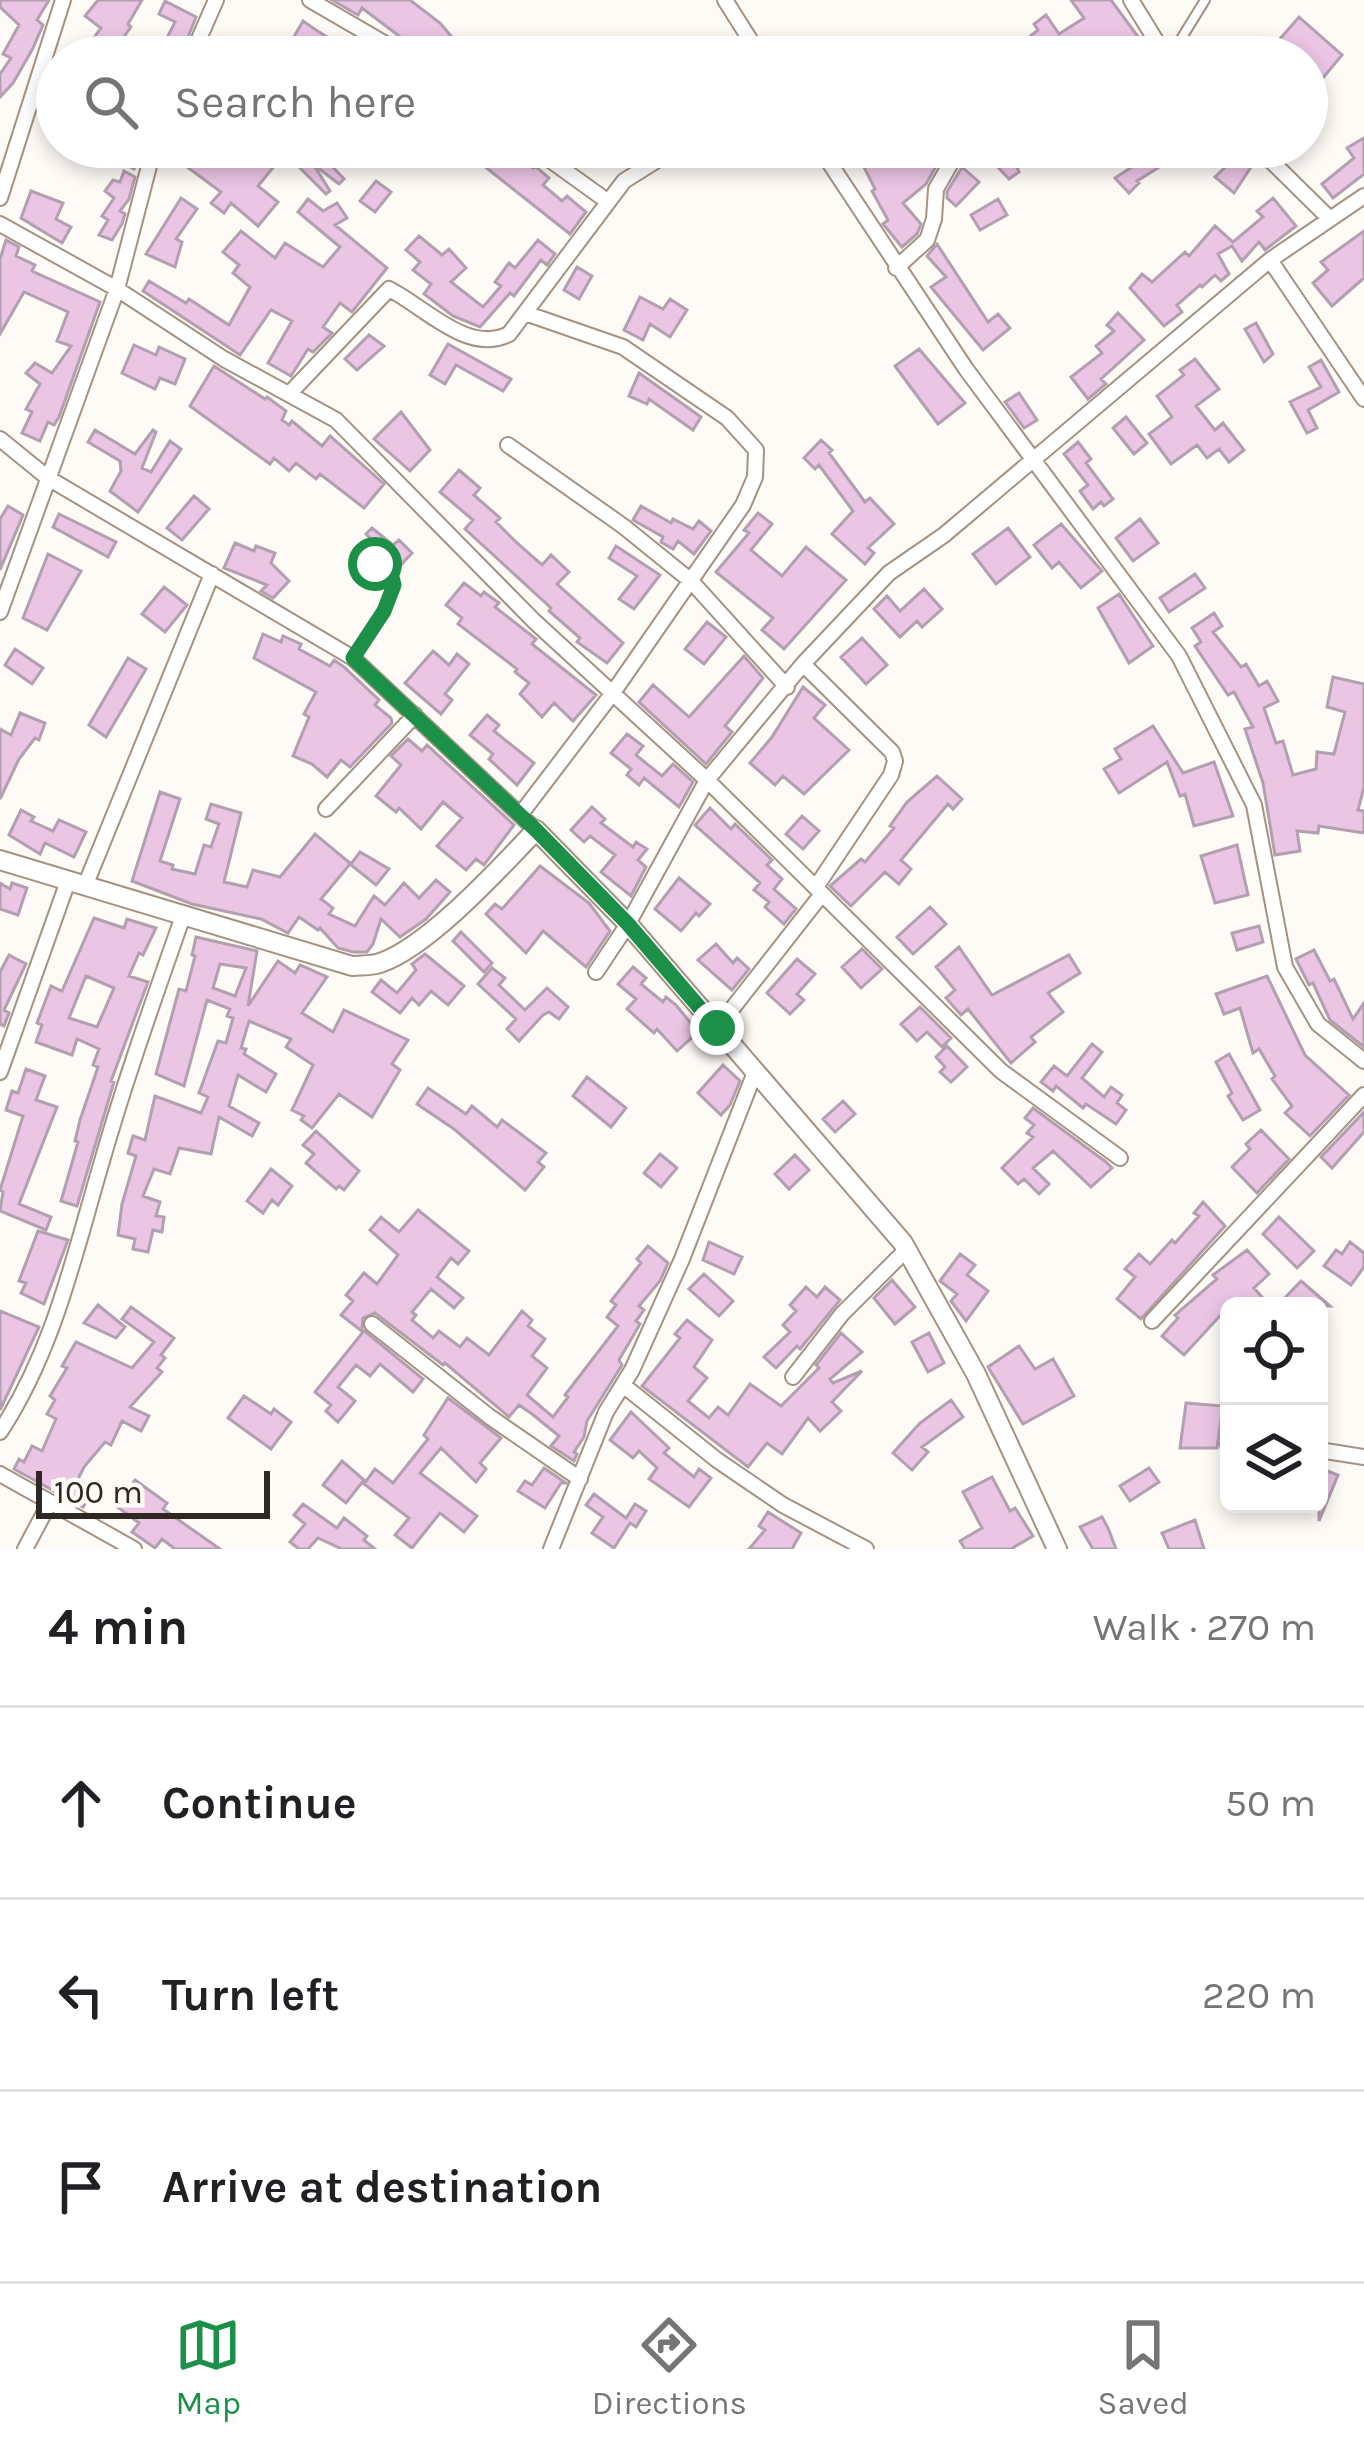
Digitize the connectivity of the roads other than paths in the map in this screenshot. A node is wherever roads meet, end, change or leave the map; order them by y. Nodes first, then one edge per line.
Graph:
1 (63, 0) edge
2 (216, 0) edge
3 (310, 0) edge
4 (1131, 0) edge
5 (1205, 0) edge
6 (732, 2) edge
7 (52, 36) edge
8 (200, 36) edge
9 (372, 36) edge
10 (750, 36) edge
11 (1154, 36) edge
12 (1182, 36) edge
13 (36, 85) edge
14 (149, 168) edge
15 (561, 168) edge
16 (644, 168) edge
17 (832, 168) edge
18 (948, 168) edge
19 (1278, 168) edge
20 (1364, 196) edge
21 (0, 198) edge
22 (607, 201) junction
23 (1330, 219) junction
24 (0, 224) edge
25 (1270, 260) junction
26 (896, 268) junction
27 (118, 289) junction
28 (525, 313) junction
29 (290, 393) junction
30 (1364, 400) edge
31 (0, 439) edge
32 (508, 446) dead end
33 (1034, 458) junction
34 (48, 478) junction
35 (375, 564) dead end
36 (212, 574) junction
37 (691, 581) junction
38 (0, 612) edge
39 (353, 658) junction
40 (803, 664) junction
41 (787, 687) junction
42 (612, 694) junction
43 (415, 716) junction
44 (707, 780) junction
45 (326, 809) dead end
46 (520, 815) junction
47 (536, 830) junction
48 (0, 860) edge
49 (76, 883) junction
50 (819, 890) junction
51 (183, 916) junction
52 (628, 924) junction
53 (596, 972) dead end
54 (717, 1028) junction
55 (1364, 1061) edge
56 (0, 1072) edge
57 (755, 1072) junction
58 (1364, 1095) edge
59 (1120, 1158) dead end
60 (907, 1250) junction
61 (1152, 1321) dead end
62 (372, 1324) dead end
63 (793, 1377) dead end
64 (622, 1385) junction
65 (0, 1432) edge
66 (1328, 1451) edge
67 (1364, 1457) edge
68 (0, 1474) edge
69 (580, 1479) junction
70 (50, 1502) junction
71 (1050, 1545) edge
72 (25, 1549) edge
73 (134, 1549) edge
74 (551, 1549) edge
75 (866, 1549) edge

1 - 7 street
2 - 8 street
3 - 9 street
4 - 11 street
5 - 12 lane
6 - 10 street
13 - 21 street
14 - 27 street
15 - 22 street
16 - 22 street
17 - 26 street
18 - 26 street
19 - 23 street
20 - 23 street
22 - 28 street
23 - 25 street
24 - 27 street
25 - 30 street
25 - 33 street
26 - 33 street
27 - 29 street
27 - 34 street
28 - 29 street
28 - 37 street
29 - 42 street
31 - 34 street
32 - 37 street
33 - 40 street
33 - 55 street
34 - 36 street
34 - 38 street
35 - 39 lane
36 - 39 street
36 - 49 street
37 - 41 street
37 - 42 street
39 - 43 street
40 - 41 street
40 - 50 street
41 - 44 street
42 - 44 street
42 - 46 street
43 - 45 street
43 - 46 street
44 - 50 street
44 - 52 street
46 - 47 street
47 - 51 street
47 - 52 street
48 - 49 street
49 - 51 street
49 - 56 street
50 - 54 street
50 - 59 street
51 - 65 street
52 - 53 street
52 - 54 street
54 - 57 street
57 - 60 street
57 - 64 street
58 - 61 street
60 - 63 street
60 - 71 street
62 - 69 street
64 - 69 street
64 - 75 street
66 - 67 street
68 - 70 street
69 - 74 street
70 - 72 street
70 - 73 street

